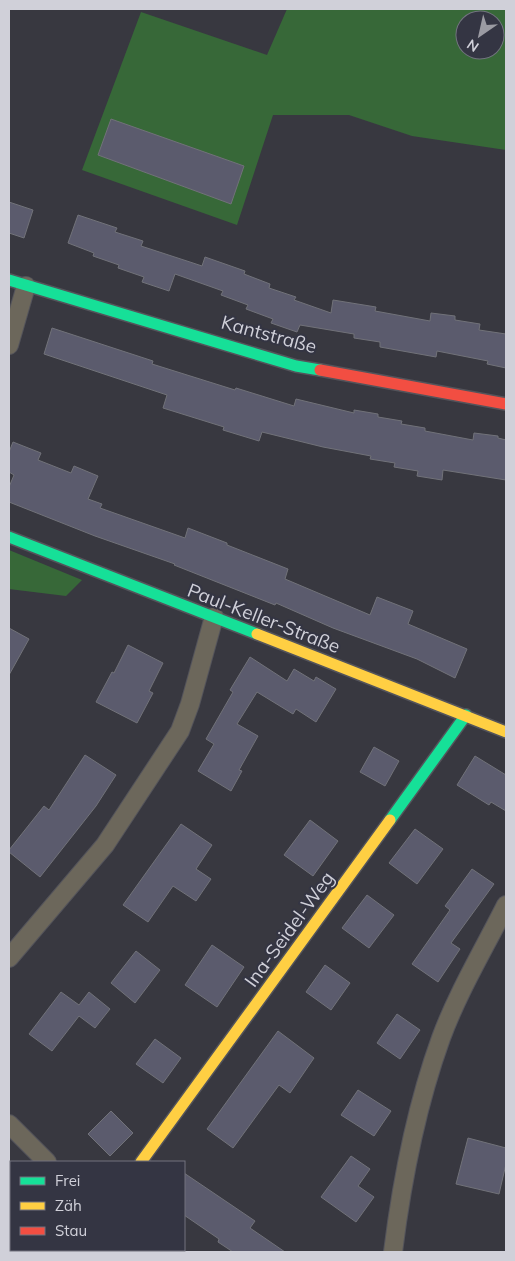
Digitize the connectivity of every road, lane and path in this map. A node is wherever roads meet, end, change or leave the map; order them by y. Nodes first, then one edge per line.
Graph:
1 (9, 280) edge
2 (26, 286) junction
3 (9, 345) edge
4 (506, 404) edge
5 (9, 537) edge
6 (214, 617) junction
7 (466, 715) junction
8 (506, 732) edge
9 (506, 905) edge
10 (9, 958) edge
11 (9, 1124) edge
12 (46, 1161) edge
13 (142, 1161) edge
14 (393, 1252) edge

1 - 2 street, Kantstraße
2 - 3 street
2 - 4 street, Kantstraße
5 - 6 street, Paul-Keller-Straße
6 - 7 street, Paul-Keller-Straße
6 - 10 street
7 - 8 street, Paul-Keller-Straße
7 - 13 street, Ina-Seidel-Weg
9 - 14 street
11 - 12 street

